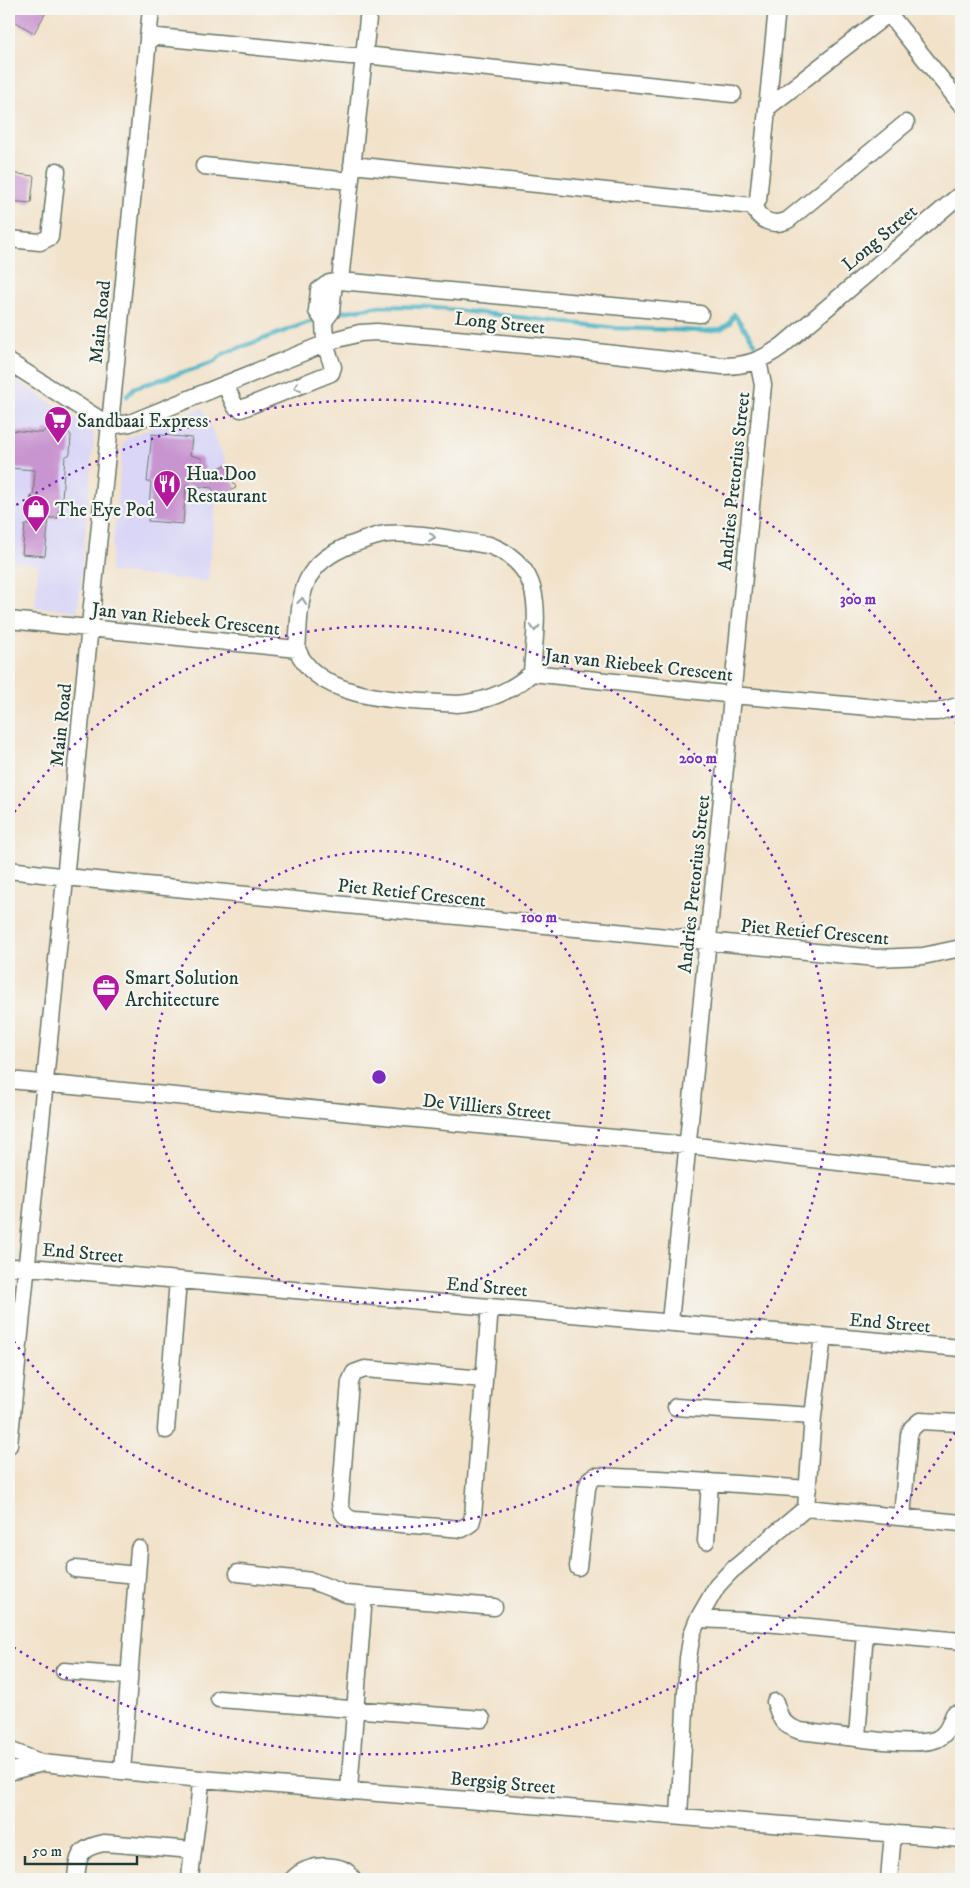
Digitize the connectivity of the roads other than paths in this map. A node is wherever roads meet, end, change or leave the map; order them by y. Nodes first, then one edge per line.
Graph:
1 (150, 9) edge
2 (369, 9) edge
3 (887, 11) edge
4 (776, 18) dead end
5 (148, 36) junction
6 (364, 56) junction
7 (733, 94) dead end
8 (961, 104) edge
9 (767, 108) junction
10 (906, 123) dead end
11 (204, 166) dead end
12 (57, 171) dead end
13 (351, 173) junction
14 (961, 194) edge
15 (754, 206) junction
16 (9, 239) edge
17 (337, 281) junction
18 (700, 314) dead end
19 (325, 344) junction
20 (758, 360) junction
21 (9, 362) edge
22 (225, 384) junction
23 (110, 426) junction
24 (9, 620) edge
25 (90, 628) junction
26 (297, 650) junction
27 (532, 673) junction
28 (732, 694) junction
29 (961, 703) edge
30 (9, 870) edge
31 (65, 877) junction
32 (708, 942) junction
33 (961, 948) edge
34 (9, 1080) edge
35 (44, 1083) junction
36 (687, 1145) junction
37 (961, 1176) edge
38 (9, 1267) edge
39 (26, 1268) junction
40 (178, 1280) junction
41 (490, 1307) junction
42 (670, 1322) junction
43 (823, 1336) junction
44 (961, 1348) edge
45 (484, 1379) junction
46 (676, 1407) dead end
47 (813, 1416) junction
48 (961, 1423) edge
49 (166, 1430) dead end
50 (9, 1445) edge
51 (710, 1482) junction
52 (808, 1489) junction
53 (806, 1508) junction
54 (902, 1516) junction
55 (961, 1523) edge
56 (706, 1541) dead end
57 (139, 1549) dead end
58 (578, 1567) dead end
59 (75, 1570) dead end
60 (238, 1572) dead end
61 (137, 1575) junction
62 (364, 1596) junction
63 (494, 1607) dead end
64 (698, 1618) junction
65 (865, 1632) junction
66 (961, 1641) edge
67 (64, 1670) dead end
68 (129, 1676) junction
69 (219, 1699) dead end
70 (775, 1702) dead end
71 (355, 1710) junction
72 (954, 1714) dead end
73 (482, 1719) dead end
74 (856, 1737) junction
75 (9, 1750) edge
76 (42, 1763) junction
77 (122, 1771) junction
78 (9, 1772) edge
79 (201, 1779) junction
80 (349, 1790) junction
81 (679, 1816) junction
82 (893, 1833) junction
83 (961, 1839) edge
84 (193, 1850) junction
85 (76, 1879) edge
86 (190, 1879) edge
87 (293, 1879) edge
88 (352, 1879) edge
89 (889, 1879) edge

1 - 5 street, Main Road
2 - 6 street
3 - 8 street
3 - 9 street
4 - 9 street
5 - 6 street
5 - 23 street, Main Road
6 - 7 street
6 - 13 street
9 - 15 street
10 - 15 street
11 - 13 street
12 - 16 street
13 - 15 street
13 - 17 street
14 - 20 street, Long Street
17 - 18 street
17 - 19 street
19 - 20 street, Long Street
19 - 22 street, Long Street
19 -> 22 street
20 - 28 street, Andries Pretorius Street
21 - 23 street
22 - 23 street, Long Street
23 - 25 street, Main Road
24 - 25 street, Jan van Riebeek Crescent
25 - 26 street, Jan van Riebeek Crescent
25 - 31 street, Main Road
26 - 27 street, Jan van Riebeek Crescent
26 -> 27 street
27 - 28 street, Jan van Riebeek Crescent
28 - 29 street, Jan van Riebeek Crescent
28 - 32 street, Andries Pretorius Street
30 - 31 street, Piet Retief Crescent
31 - 32 street, Piet Retief Crescent
31 - 35 street, Main Road
32 - 33 street, Piet Retief Crescent
32 - 36 street, Andries Pretorius Street
34 - 35 street, De Villiers Street
35 - 36 street, De Villiers Street
35 - 39 street, Main Road
36 - 37 street, De Villiers Street
36 - 42 street, Andries Pretorius Street
38 - 39 street, End Street
39 - 40 street, End Street
39 - 50 street, Main Road
40 - 41 street, End Street
40 - 49 street
41 - 42 street, End Street
41 - 45 street
42 - 43 street, End Street
43 - 44 street, End Street
43 - 47 street
45 - 45 street
46 - 47 street
47 - 52 street
48 - 54 street
51 - 52 street
51 - 56 street
51 - 58 street
52 - 53 street
53 - 54 street
53 - 64 street
54 - 55 street
57 - 61 street
59 - 61 street
60 - 62 street
61 - 68 street
62 - 63 street
62 - 71 street
64 - 65 street
64 - 81 street
65 - 66 street
65 - 74 street
67 - 68 street
68 - 77 street
69 - 71 street
70 - 74 street
71 - 73 street
71 - 80 street
72 - 74 street
75 - 76 street, Bergsig Street
76 - 77 street, Bergsig Street
76 - 78 street, Bergsig Street
77 - 79 street, Bergsig Street
79 - 80 street, Bergsig Street
79 - 84 street
80 - 81 street, Bergsig Street
81 - 82 street, Bergsig Street
82 - 83 street, Bergsig Street
82 - 89 street
84 - 85 street
84 - 86 street
87 - 88 street

